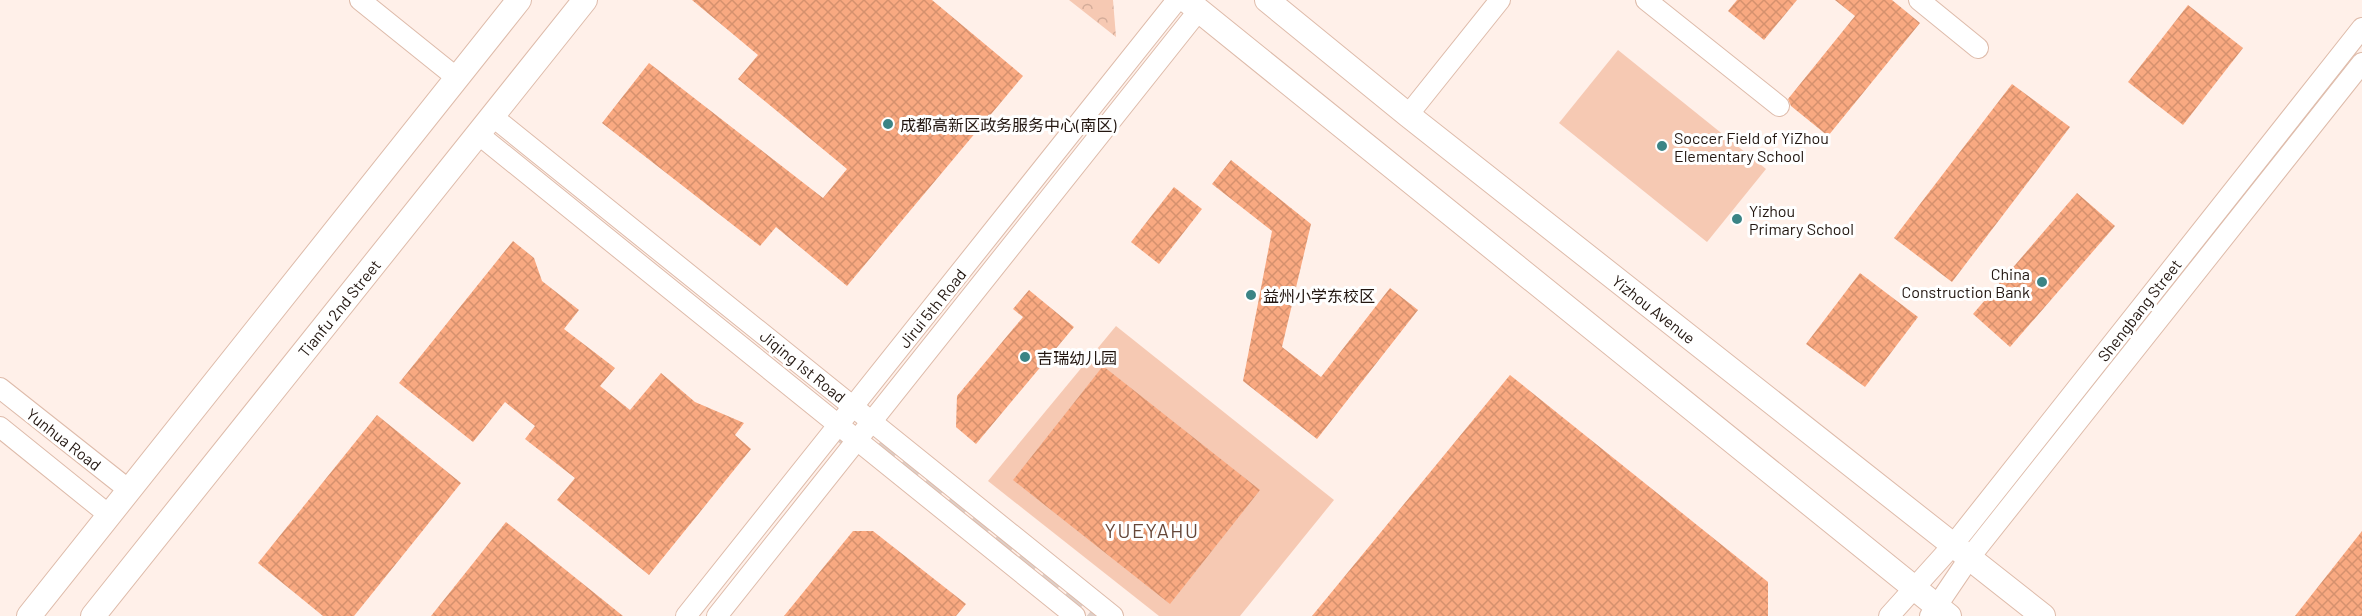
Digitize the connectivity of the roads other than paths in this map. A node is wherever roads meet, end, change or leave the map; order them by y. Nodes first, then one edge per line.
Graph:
1 (360, 0) edge
2 (519, 0) edge
3 (585, 0) edge
4 (1177, 0) edge
5 (1267, 0) edge
6 (1500, 0) edge
7 (1646, 0) edge
8 (1919, 0) edge
9 (1193, 5) edge
10 (2362, 28) edge
11 (1978, 48) dead end
12 (2362, 63) edge
13 (457, 78) junction
14 (1779, 106) dead end
15 (1408, 115) junction
16 (485, 125) junction
17 (0, 388) edge
18 (853, 406) junction
19 (872, 422) junction
20 (838, 425) junction
21 (0, 427) edge
22 (857, 440) junction
23 (129, 490) junction
24 (109, 515) junction
25 (1962, 551) junction
26 (1912, 588) junction
27 (1939, 613) edge
28 (29, 616) edge
29 (93, 616) edge
30 (686, 616) edge
31 (717, 616) edge
32 (1075, 616) edge
33 (1113, 616) edge
34 (1889, 616) edge
35 (2043, 616) edge

1 - 13 street
2 - 13 main road
3 - 16 main road, Tianfu 2nd Street
4 - 18 street, Jirui 5th Road
5 - 15 main road, Yizhou Avenue
6 - 15 street
7 - 14 street
8 - 11 street
9 - 19 street, Jirui 5th Road
9 - 26 main road
10 - 25 street, Shengbang Street
12 - 25 street, Shengbang Street
13 - 23 main road
15 - 25 main road, Yizhou Avenue
16 - 18 street, Jiqing 1st Road
16 - 20 street, Jiqing 1st Road
16 - 29 main road, Tianfu 2nd Street
17 - 23 street, Yunhua Road
18 - 19 street, Jiqing 1st Road
18 - 20 street, Jirui 5th Road
19 - 22 street, Jirui 5th Road
19 - 33 street, Jiqing 1st Road
20 - 22 street, Jiqing 1st Road
20 - 30 street, Jirui 5th Road
21 - 24 street, Yunhua Road
22 - 31 street, Jirui 5th Road
22 - 32 street, Jiqing 1st Road
23 - 24 main road
24 - 28 main road
25 - 26 street, Shengbang Street
25 - 27 street, Shengbang Street
25 - 35 main road, Yizhou Avenue
26 - 27 main road
26 - 34 street, Shengbang Street

